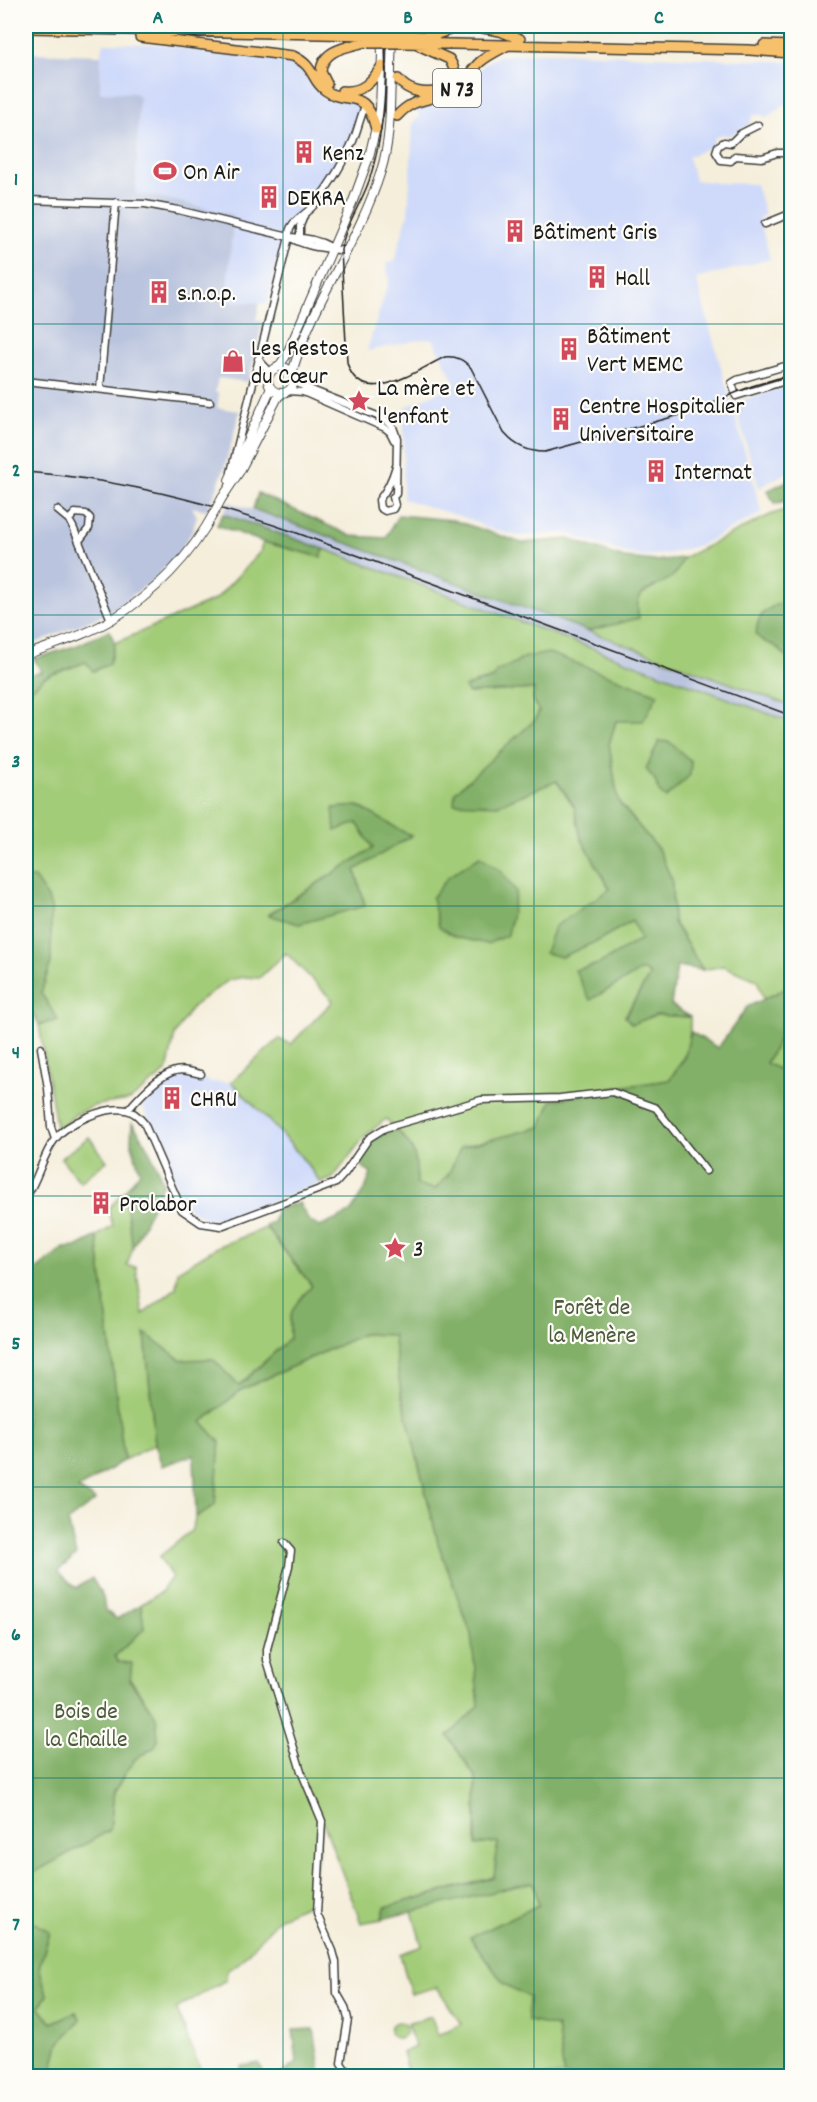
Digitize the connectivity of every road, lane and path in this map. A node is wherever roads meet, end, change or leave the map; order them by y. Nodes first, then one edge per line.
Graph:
1 (149, 26) edge
2 (318, 26) edge
3 (380, 26) edge
4 (392, 26) edge
5 (453, 26) edge
6 (472, 26) edge
7 (26, 28) edge
8 (103, 30) junction
9 (26, 34) edge
10 (140, 37) junction
11 (429, 37) junction
12 (366, 39) junction
13 (520, 39) junction
14 (406, 40) junction
15 (509, 45) junction
16 (792, 46) edge
17 (792, 53) edge
18 (386, 68) junction
19 (398, 78) joint
20 (365, 106) junction
21 (397, 117) joint
22 (758, 125) dead end
23 (376, 129) junction
24 (731, 143) junction
25 (387, 145) junction
26 (792, 153) edge
27 (735, 156) junction
28 (26, 200) edge
29 (116, 202) junction
30 (792, 213) edge
31 (304, 216) junction
32 (765, 224) dead end
33 (288, 237) junction
34 (300, 237) junction
35 (333, 248) junction
36 (347, 250) junction
37 (258, 359) junction
38 (792, 364) edge
39 (279, 366) junction
40 (270, 372) junction
41 (293, 376) junction
42 (792, 379) edge
43 (26, 381) edge
44 (271, 388) junction
45 (100, 389) junction
46 (286, 392) junction
47 (210, 402) dead end
48 (367, 412) junction
49 (358, 416) junction
50 (396, 450) junction
51 (396, 466) junction
52 (229, 479) junction
53 (385, 495) junction
54 (393, 497) junction
55 (222, 498) junction
56 (57, 510) dead end
57 (69, 520) junction
58 (80, 542) junction
59 (111, 620) junction
60 (26, 655) edge
61 (41, 1048) dead end
62 (201, 1074) dead end
63 (128, 1110) junction
64 (55, 1139) junction
65 (706, 1171) dead end
66 (26, 1197) edge
67 (284, 1543) dead end
68 (350, 2076) edge

1 - 8 main road
2 - 12 main road
3 - 18 street
4 - 18 street
5 - 11 main road
6 - 13 main road
7 - 8 main road
8 - 12 main road
9 - 10 main road
10 - 12 main road
10 - 20 main road
11 - 13 main road
11 - 14 main road
12 - 14 main road, bridge
12 - 18 main road
13 - 16 main road
14 - 15 main road
14 - 19 main road
15 - 17 main road
15 - 21 main road, N 73
18 - 19 street
18 - 23 street
18 - 25 street
20 - 23 main road
20 - 31 street
21 - 25 street, N 73
22 - 24 street
23 - 35 street
24 - 27 street
24 - 27 street
25 - 36 street
26 - 27 street
28 - 29 street
29 - 33 street
29 - 45 street
30 - 32 street
31 - 33 street
31 - 34 street
33 - 34 street
33 - 35 street
33 - 37 street
34 - 35 street
35 - 36 street
35 - 39 street
36 - 41 street
37 - 40 street
37 - 52 street
38 - 42 street
39 - 40 street
39 - 41 street
40 - 44 street
41 - 46 street
41 - 48 street
43 - 45 street
44 - 46 street
44 - 52 street
45 - 47 street
46 - 49 street
46 - 55 street
48 - 49 street
48 - 50 street
49 - 50 street
50 - 51 street
51 - 53 street
51 - 54 street
52 - 55 street
53 - 54 street
53 - 54 street
55 - 59 street, bridge
56 - 57 street
57 - 58 street
57 - 58 street
58 - 59 street
59 - 60 street
61 - 64 street
62 - 63 street
63 - 64 street
63 - 65 street
64 - 66 street
67 - 68 street

